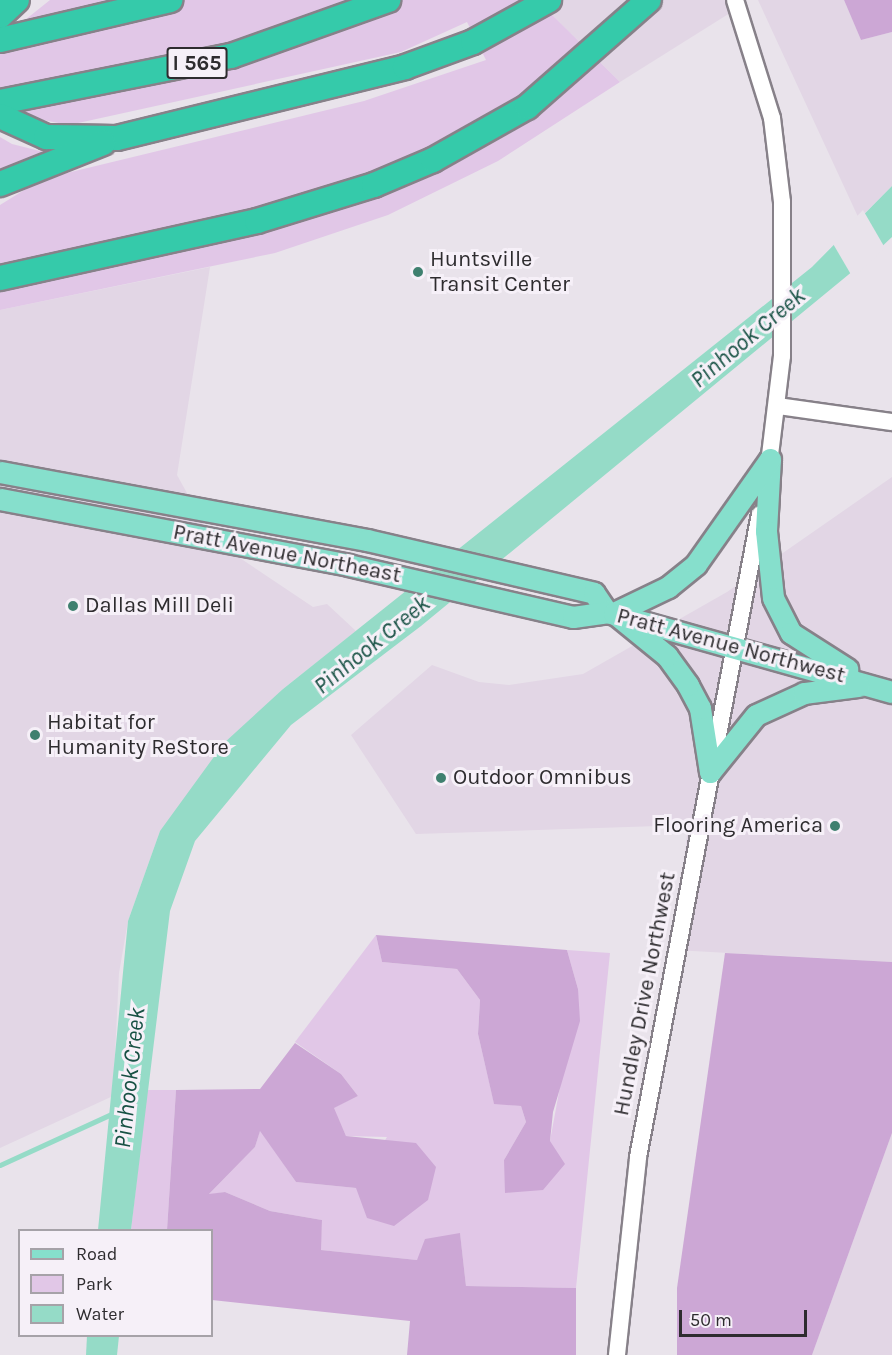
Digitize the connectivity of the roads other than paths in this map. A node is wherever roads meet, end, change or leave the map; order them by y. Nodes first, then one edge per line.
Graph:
1 (17, 0) edge
2 (170, 0) edge
3 (387, 0) edge
4 (549, 0) edge
5 (649, 0) edge
6 (735, 0) edge
7 (0, 16) edge
8 (0, 40) edge
9 (0, 102) edge
10 (0, 116) edge
11 (117, 138) junction
12 (0, 184) edge
13 (0, 278) edge
14 (778, 406) junction
15 (892, 422) edge
16 (770, 459) junction
17 (0, 472) edge
18 (0, 499) edge
19 (367, 540) joint
20 (610, 613) junction
21 (734, 644) junction
22 (871, 685) junction
23 (892, 692) edge
24 (710, 772) junction
25 (617, 1355) edge

1 - 7 highway
2 - 8 highway
3 - 9 highway, I 565
4 - 11 highway
5 - 13 highway
6 - 14 street, Hundley Drive Northwest
10 - 11 highway
11 - 12 highway
14 - 15 street
14 - 16 street, Hundley Drive Northwest
16 - 20 main road
16 - 21 street, Hundley Drive Northwest
16 - 22 main road
17 - 19 main road, Pratt Avenue Northeast
18 - 20 main road, Pratt Avenue Northeast
19 - 20 main road, Pratt Avenue Northwest
20 - 21 main road, Pratt Avenue Northwest
20 - 24 main road
21 - 22 main road, Pratt Avenue Northwest
21 - 24 street, Hundley Drive Northwest
22 - 23 main road, Pratt Avenue Northwest
22 - 24 main road
24 - 25 street, Hundley Drive Northwest

